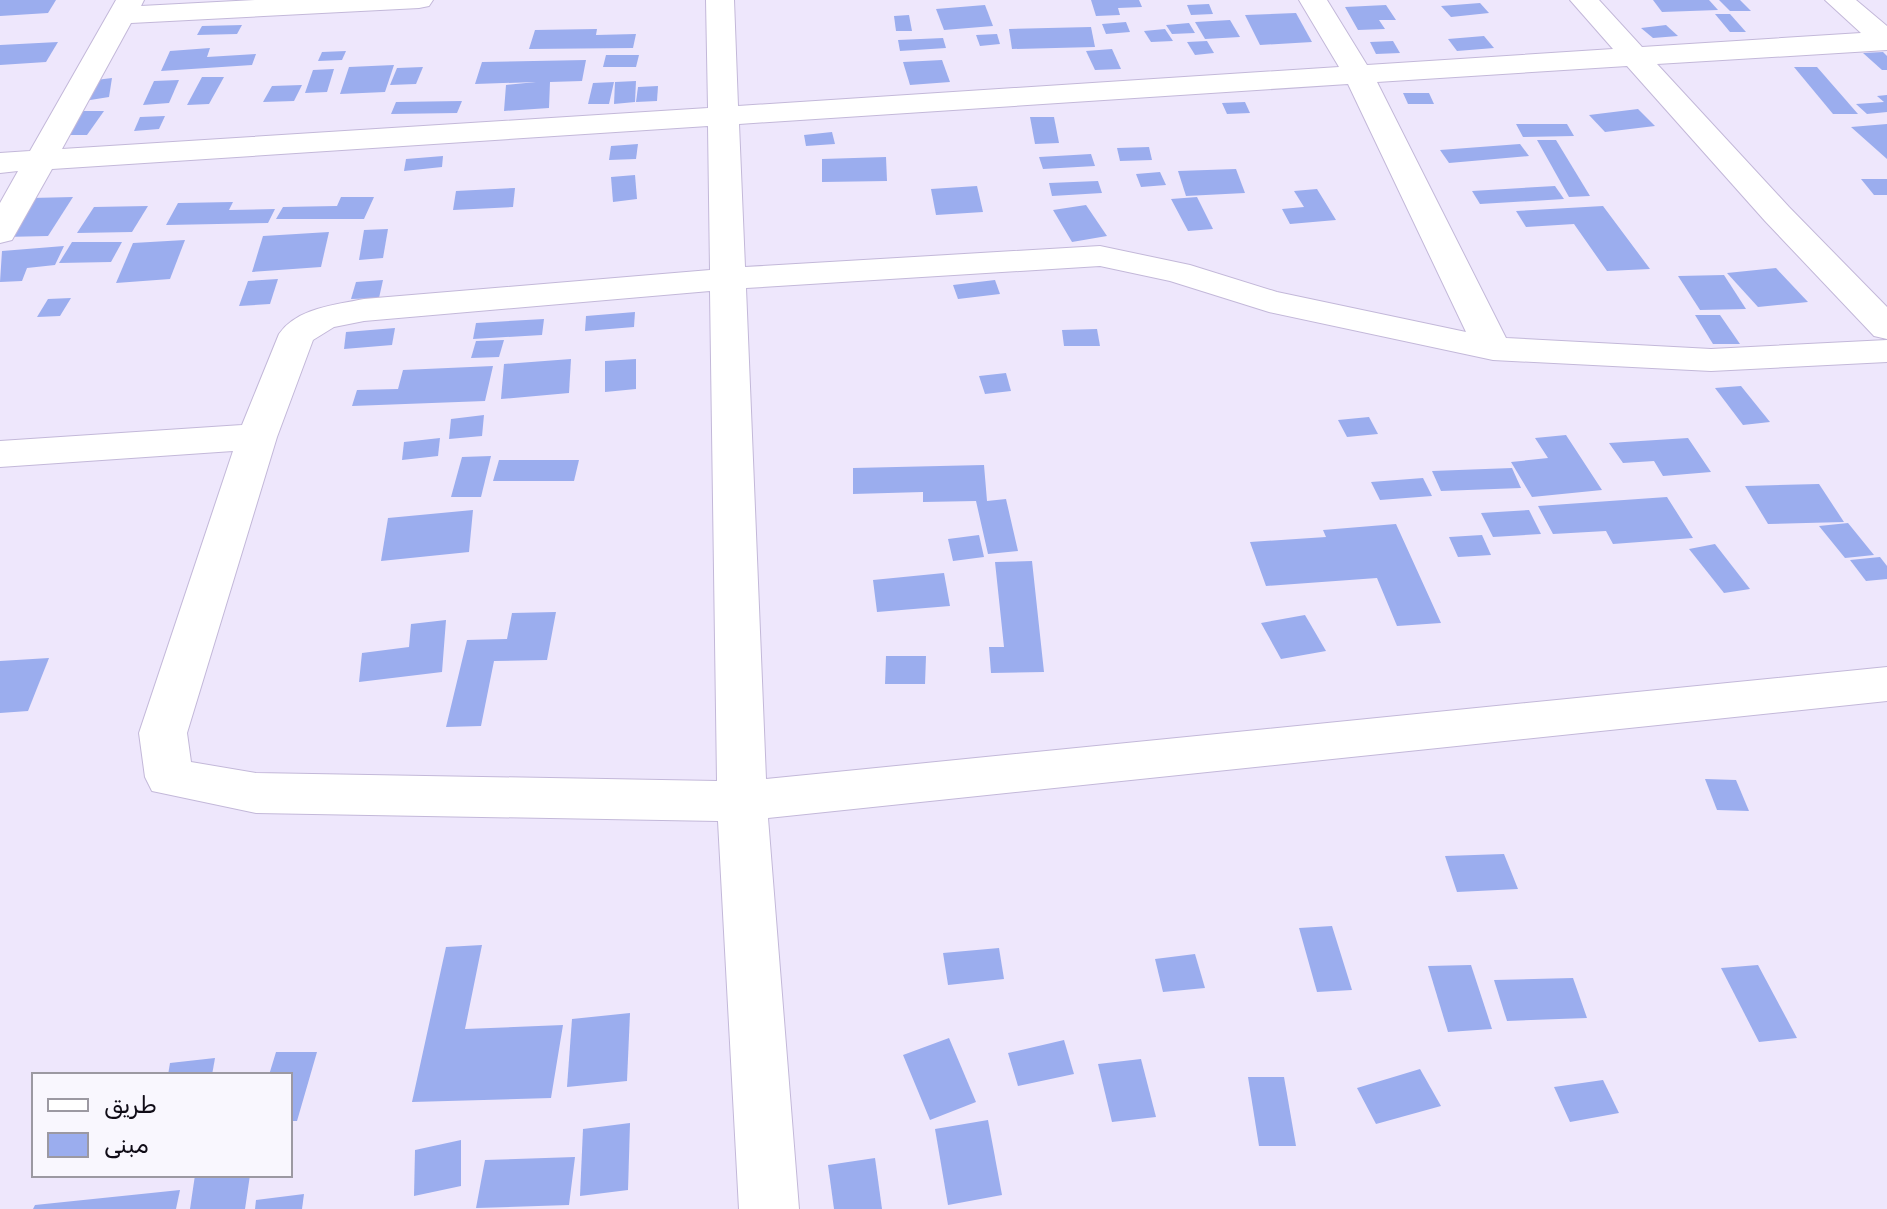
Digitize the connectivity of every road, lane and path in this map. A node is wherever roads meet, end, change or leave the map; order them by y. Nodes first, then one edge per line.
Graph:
1 (419, 0) edge
2 (720, 0) edge
3 (1313, 0) edge
4 (1584, 0) edge
5 (1839, 0) edge
6 (126, 7) edge
7 (1887, 40) edge
8 (1638, 57) junction
9 (1358, 74) junction
10 (724, 113) junction
11 (39, 160) junction
12 (0, 163) edge
13 (0, 233) edge
14 (729, 279) junction
15 (1887, 328) edge
16 (1493, 349) junction
17 (1887, 351) edge
18 (257, 437) junction
19 (0, 454) edge
20 (1887, 684) edge
21 (742, 801) junction
22 (769, 1209) edge

1 - 6 street
2 - 10 street
3 - 9 street
4 - 8 street
5 - 7 street
6 - 11 street
7 - 8 street
8 - 9 street
8 - 15 street
9 - 10 street
9 - 16 street
10 - 11 street
10 - 14 street
11 - 12 street
11 - 13 street
14 - 16 street
14 - 18 street
14 - 21 street
16 - 17 street
18 - 19 street
18 - 21 street
20 - 21 street
21 - 22 street

